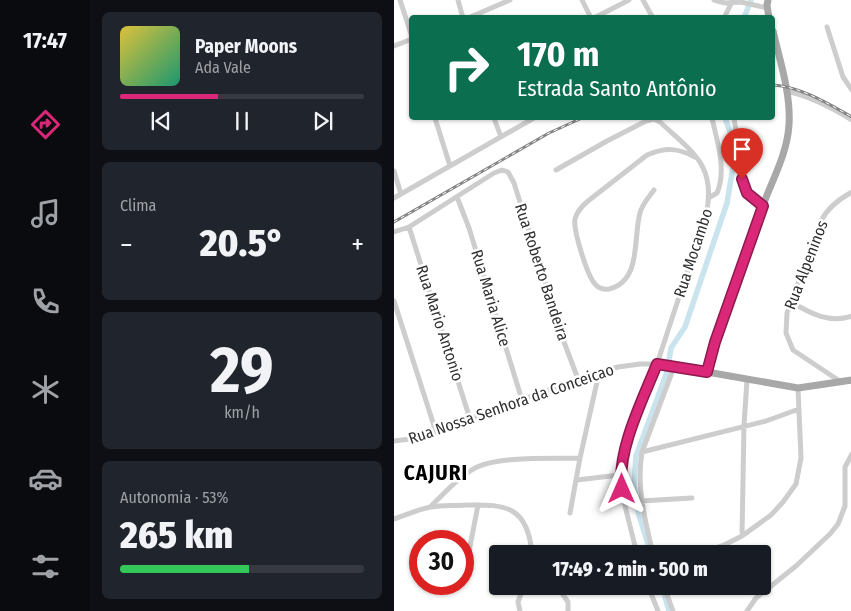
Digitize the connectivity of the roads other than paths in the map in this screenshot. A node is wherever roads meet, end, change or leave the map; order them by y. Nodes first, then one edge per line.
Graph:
1 (400, 0) edge
2 (458, 0) edge
3 (510, 0) edge
4 (582, 0) edge
5 (629, 0) edge
6 (643, 0) edge
7 (714, 0) edge
8 (732, 1) edge
9 (767, 2) edge
10 (462, 15) edge
11 (475, 15) edge
12 (591, 15) edge
13 (599, 15) edge
14 (652, 15) edge
15 (725, 15) edge
16 (769, 15) edge
17 (827, 26) dead end
18 (409, 28) edge
19 (409, 39) edge
20 (775, 40) edge
21 (394, 46) edge
22 (851, 90) edge
23 (786, 91) junction
24 (437, 120) edge
25 (495, 120) edge
26 (531, 120) edge
27 (650, 120) edge
28 (655, 120) edge
29 (712, 120) edge
30 (734, 120) edge
31 (851, 120) edge
32 (501, 137) junction
33 (700, 160) junction
34 (450, 166) junction
35 (556, 170) dead end
36 (394, 171) edge
37 (654, 190) dead end
38 (851, 192) edge
39 (401, 194) junction
40 (456, 197) junction
41 (710, 197) junction
42 (394, 198) edge
43 (763, 206) junction
44 (409, 227) junction
45 (394, 232) edge
46 (394, 301) edge
47 (791, 302) junction
48 (851, 316) edge
49 (659, 365) junction
50 (672, 366) junction
51 (707, 372) junction
52 (599, 373) junction
53 (578, 379) junction
54 (747, 380) junction
55 (851, 380) edge
56 (841, 382) junction
57 (798, 388) junction
58 (522, 400) junction
59 (799, 410) junction
60 (470, 419) junction
61 (744, 426) junction
62 (436, 432) junction
63 (394, 441) edge
64 (642, 452) junction
65 (851, 454) edge
66 (580, 458) junction
67 (619, 476) junction
68 (577, 480) junction
69 (692, 498) dead end
70 (640, 501) junction
71 (478, 505) junction
72 (430, 507) junction
73 (570, 513) dead end
74 (394, 519) edge
75 (473, 530) edge
76 (742, 536) junction
77 (530, 545) edge
78 (635, 545) edge
79 (651, 545) edge
80 (724, 545) edge
81 (521, 595) edge
82 (563, 595) edge
83 (652, 595) edge
84 (667, 595) edge
85 (520, 611) edge
86 (568, 611) edge
87 (658, 611) edge
88 (672, 611) edge
89 (747, 611) edge

1 - 18 street
2 - 10 street
3 - 11 street
4 - 12 street
5 - 13 street
6 - 14 street
7 - 8 street
8 - 9 street
8 - 15 street
9 - 16 main road
17 - 22 street
19 - 21 street
20 - 23 main road
23 - 31 street
23 - 43 main road
24 - 34 street
25 - 32 street
26 - 32 street
27 - 35 street, Rua Mocambo
28 - 33 street, Rua Mocambo
29 - 41 street
30 - 43 street
32 - 34 street
33 - 37 street
33 - 41 street, Rua Mocambo
34 - 39 street
36 - 39 street
38 - 47 street, Rua Alpeninos
39 - 42 street
40 - 44 street
40 - 53 street, Rua Roberto Bandeira
40 - 58 street, Rua Maria Alice
41 - 49 street, Rua Mocambo
43 - 51 main road
44 - 45 street
44 - 60 street, Rua Mario Antonio
46 - 62 street
47 - 48 street
47 - 56 street, Rua Alpeninos
49 - 50 street, Rua Nossa Senhora da Conceicao
49 - 52 street, Rua Nossa Senhora da Conceicao
49 - 67 street, Rua Mocambo
50 - 51 street, Rua Nossa Senhora da Conceicao
50 - 64 street
51 - 54 main road
52 - 53 street, Rua Nossa Senhora da Conceicao
52 - 66 street
53 - 58 street, Rua Nossa Senhora da Conceicao
54 - 57 main road
54 - 61 street
55 - 56 main road
56 - 57 main road
57 - 59 street
58 - 60 street, Rua Nossa Senhora da Conceicao
59 - 61 street
59 - 76 street
60 - 62 street, Rua Nossa Senhora da Conceicao
61 - 64 street
61 - 76 street
62 - 63 street, Rua Nossa Senhora da Conceicao
64 - 70 street
65 - 89 street
66 - 68 street
66 - 72 street
67 - 68 street
67 - 78 street
68 - 73 street
69 - 70 street
70 - 79 street
71 - 72 street
71 - 75 street
71 - 77 street
72 - 74 street
76 - 80 street
81 - 85 street
82 - 86 street
83 - 87 street
84 - 88 street

